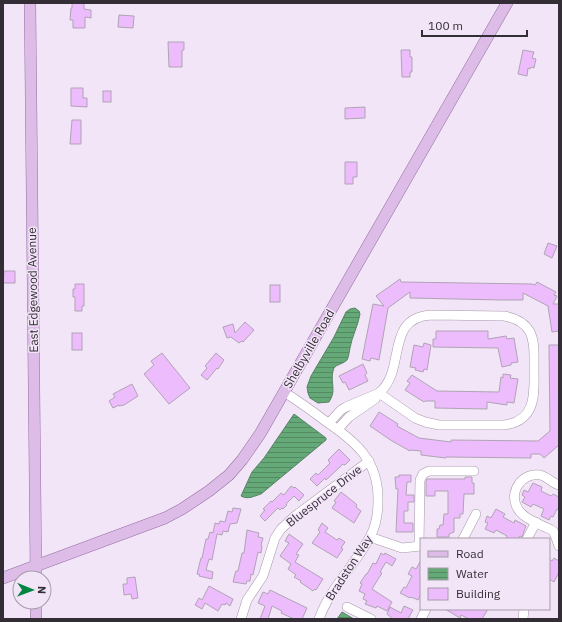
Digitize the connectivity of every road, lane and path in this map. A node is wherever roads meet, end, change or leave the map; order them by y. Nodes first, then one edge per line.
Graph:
1 (30, 3) edge
2 (508, 3) edge
3 (284, 392) junction
4 (379, 393) junction
5 (329, 423) junction
6 (338, 429) junction
7 (369, 461) junction
8 (474, 471) dead end
9 (559, 486) edge
10 (476, 514) dead end
11 (536, 522) junction
12 (370, 537) junction
13 (464, 538) edge
14 (528, 538) edge
15 (420, 546) edge
16 (559, 546) edge
17 (36, 566) junction
18 (36, 570) edge
19 (3, 578) edge
20 (347, 606) dead end
21 (426, 610) edge
22 (241, 619) edge
23 (319, 619) edge
24 (371, 619) edge
25 (421, 619) edge

1 - 17 main road, East Edgewood Avenue
2 - 3 main road, Shelbyville Road
3 - 5 street, Bradston Way
3 - 17 main road, Shelbyville Road
4 - 4 street
4 - 5 street
4 - 6 street
5 - 6 street, Bradston Way
6 - 7 street, Bradston Way
7 - 12 street, Bradston Way
7 - 22 street, Bluespruce Drive
8 - 15 street
9 - 11 street
10 - 13 street
11 - 14 street
11 - 16 street
12 - 15 street
12 - 23 street, Bradston Way
17 - 18 main road, East Edgewood Avenue
17 - 19 main road, Shelbyville Road
20 - 24 street
21 - 25 street

